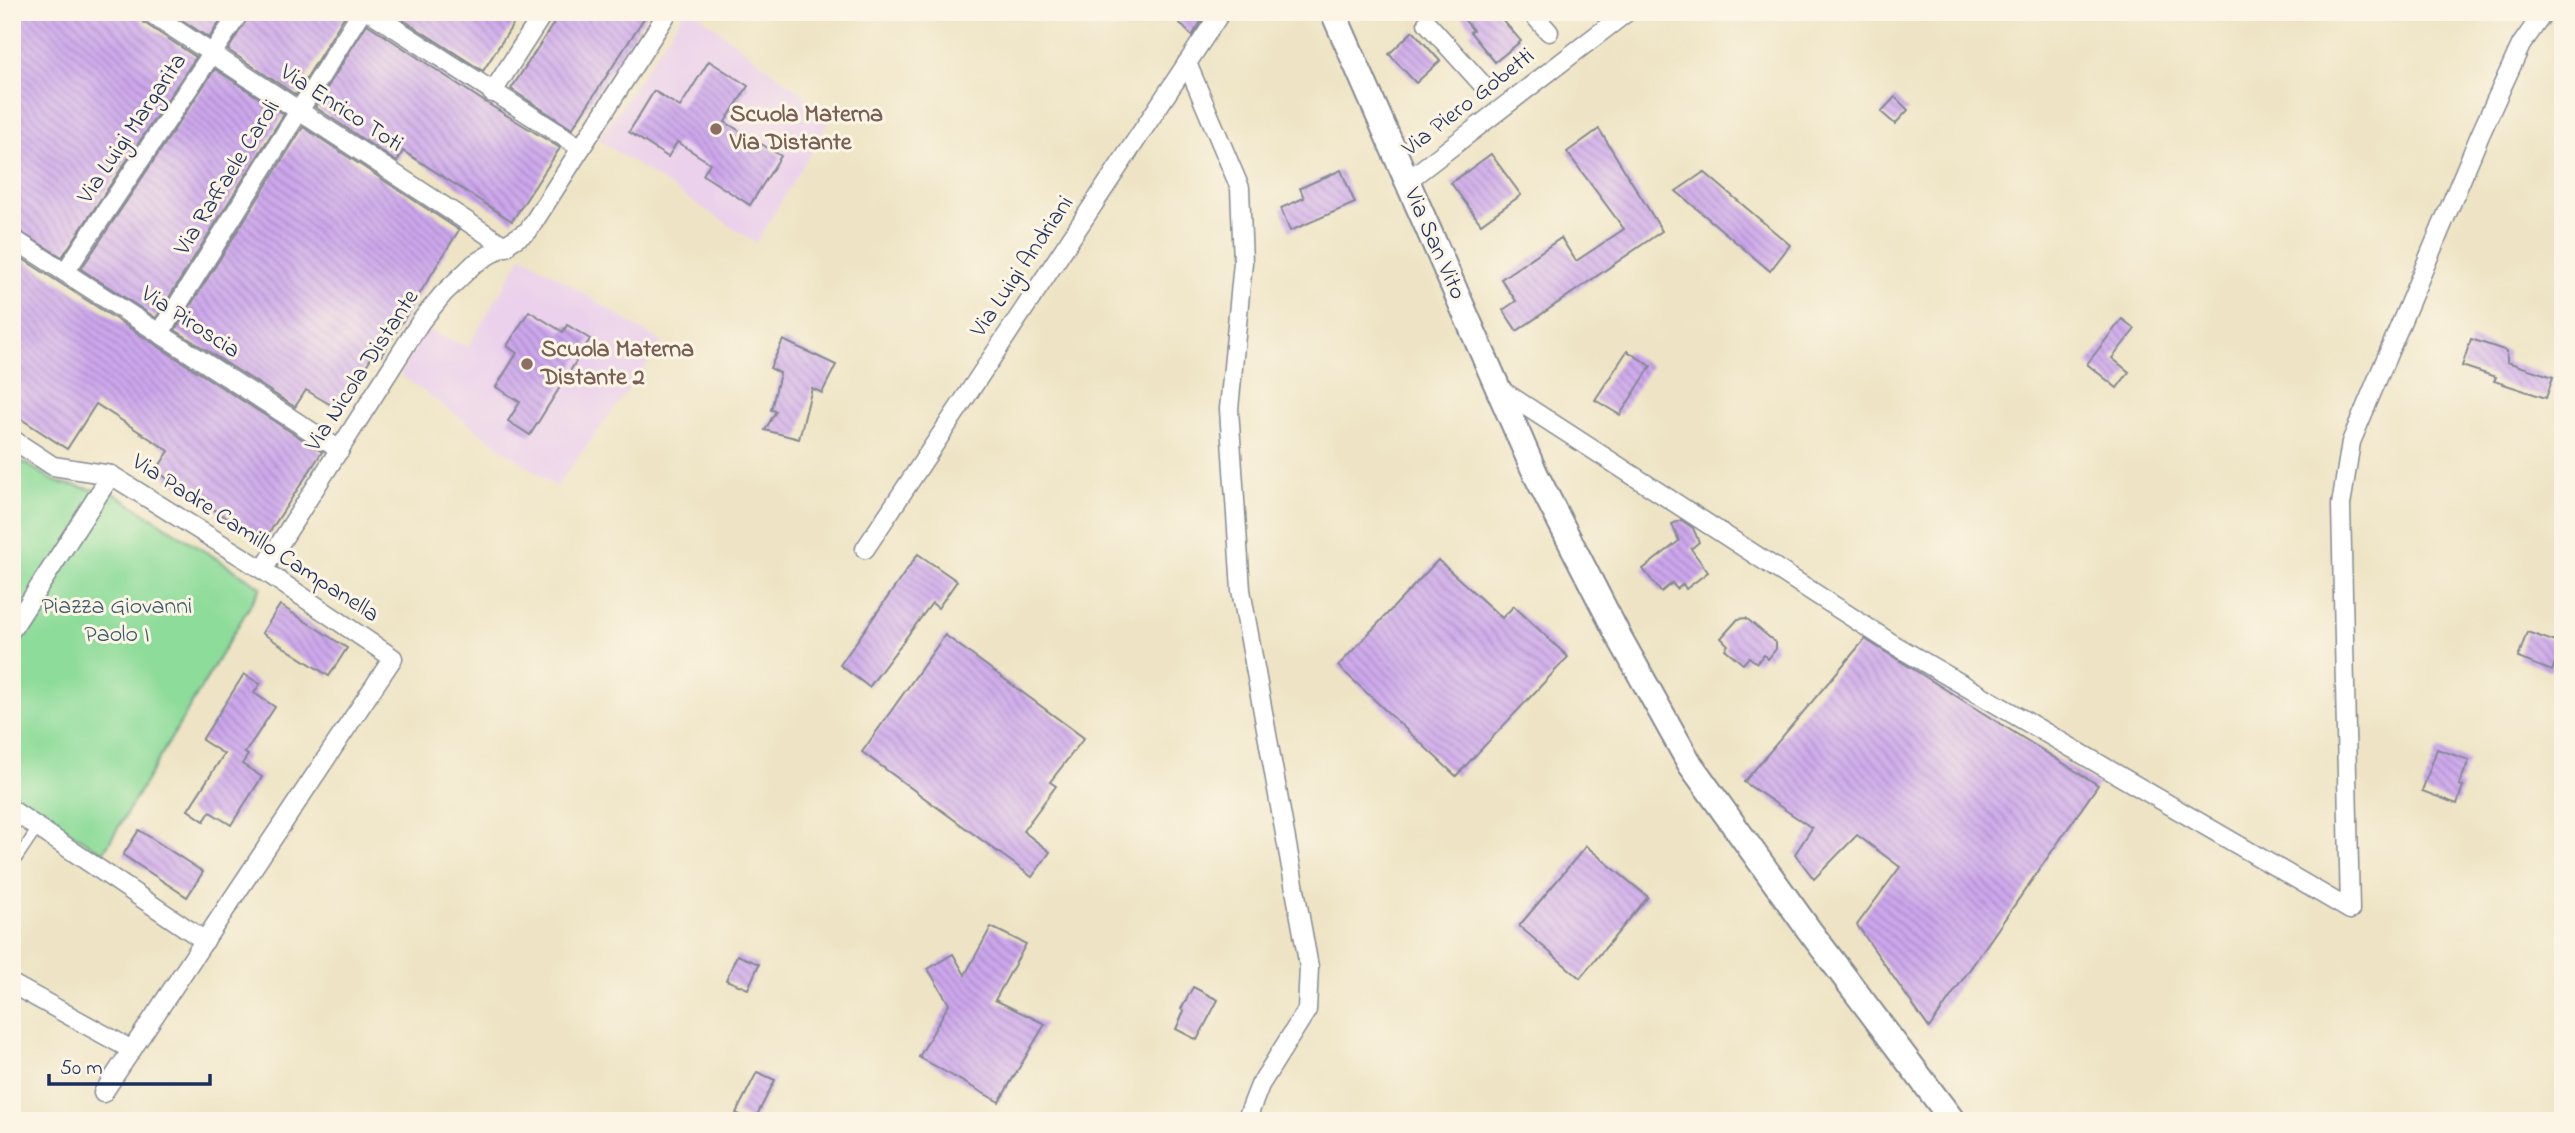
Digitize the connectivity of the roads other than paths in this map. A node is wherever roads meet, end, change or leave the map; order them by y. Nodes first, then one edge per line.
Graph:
1 (149, 12) edge
2 (240, 12) edge
3 (361, 12) edge
4 (370, 12) edge
5 (544, 12) edge
6 (668, 12) edge
7 (1221, 12) edge
8 (1333, 12) edge
9 (1531, 12) edge
10 (1627, 12) edge
11 (2544, 12) edge
12 (1427, 23) dead end
13 (1549, 32) dead end
14 (214, 55) junction
15 (1187, 63) junction
16 (1482, 84) dead end
17 (492, 93) junction
18 (299, 110) junction
19 (581, 148) junction
20 (1407, 181) junction
21 (12, 238) edge
22 (506, 247) junction
23 (65, 272) junction
24 (160, 333) junction
25 (1498, 388) junction
26 (12, 439) edge
27 (340, 450) junction
28 (111, 474) junction
29 (865, 549) dead end
30 (263, 570) junction
31 (12, 629) edge
32 (12, 810) edge
33 (37, 827) junction
34 (12, 866) edge
35 (205, 941) junction
36 (12, 984) edge
37 (132, 1050) junction
38 (103, 1093) dead end
39 (1246, 1121) edge
40 (1953, 1121) edge

1 - 14 street, Via Enrico Toti
2 - 14 street, Via Luigi Margarita
3 - 18 street, Via Raffaele Caroli
4 - 17 street
5 - 17 street
6 - 19 street, Via Nicola Distante
7 - 15 street, Via Luigi Andriani
8 - 20 street, Via San Vito
9 - 13 street
10 - 20 street, Via Piero Gobetti
11 - 25 street
12 - 16 street
14 - 18 street, Via Enrico Toti
14 - 23 street, Via Luigi Margarita
15 - 29 street, Via Luigi Andriani
15 - 39 street
17 - 19 street
18 - 22 street, Via Enrico Toti
18 - 24 street, Via Raffaele Caroli
19 - 22 street, Via Nicola Distante
20 - 25 street, Via San Vito
21 - 23 street, Via Piroscia
22 - 27 street, Via Nicola Distante
23 - 24 street, Via Piroscia
24 - 27 street, Via Piroscia
25 - 40 street, Via San Vito
26 - 28 street, Via Padre Camillo Campanella
27 - 30 street, Via Nicola Distante
28 - 30 street, Via Padre Camillo Campanella
28 - 31 street
30 - 35 street, Via Padre Camillo Campanella
32 - 33 street
33 - 34 lane
33 - 35 street
35 - 37 street
36 - 37 street
37 - 38 street

